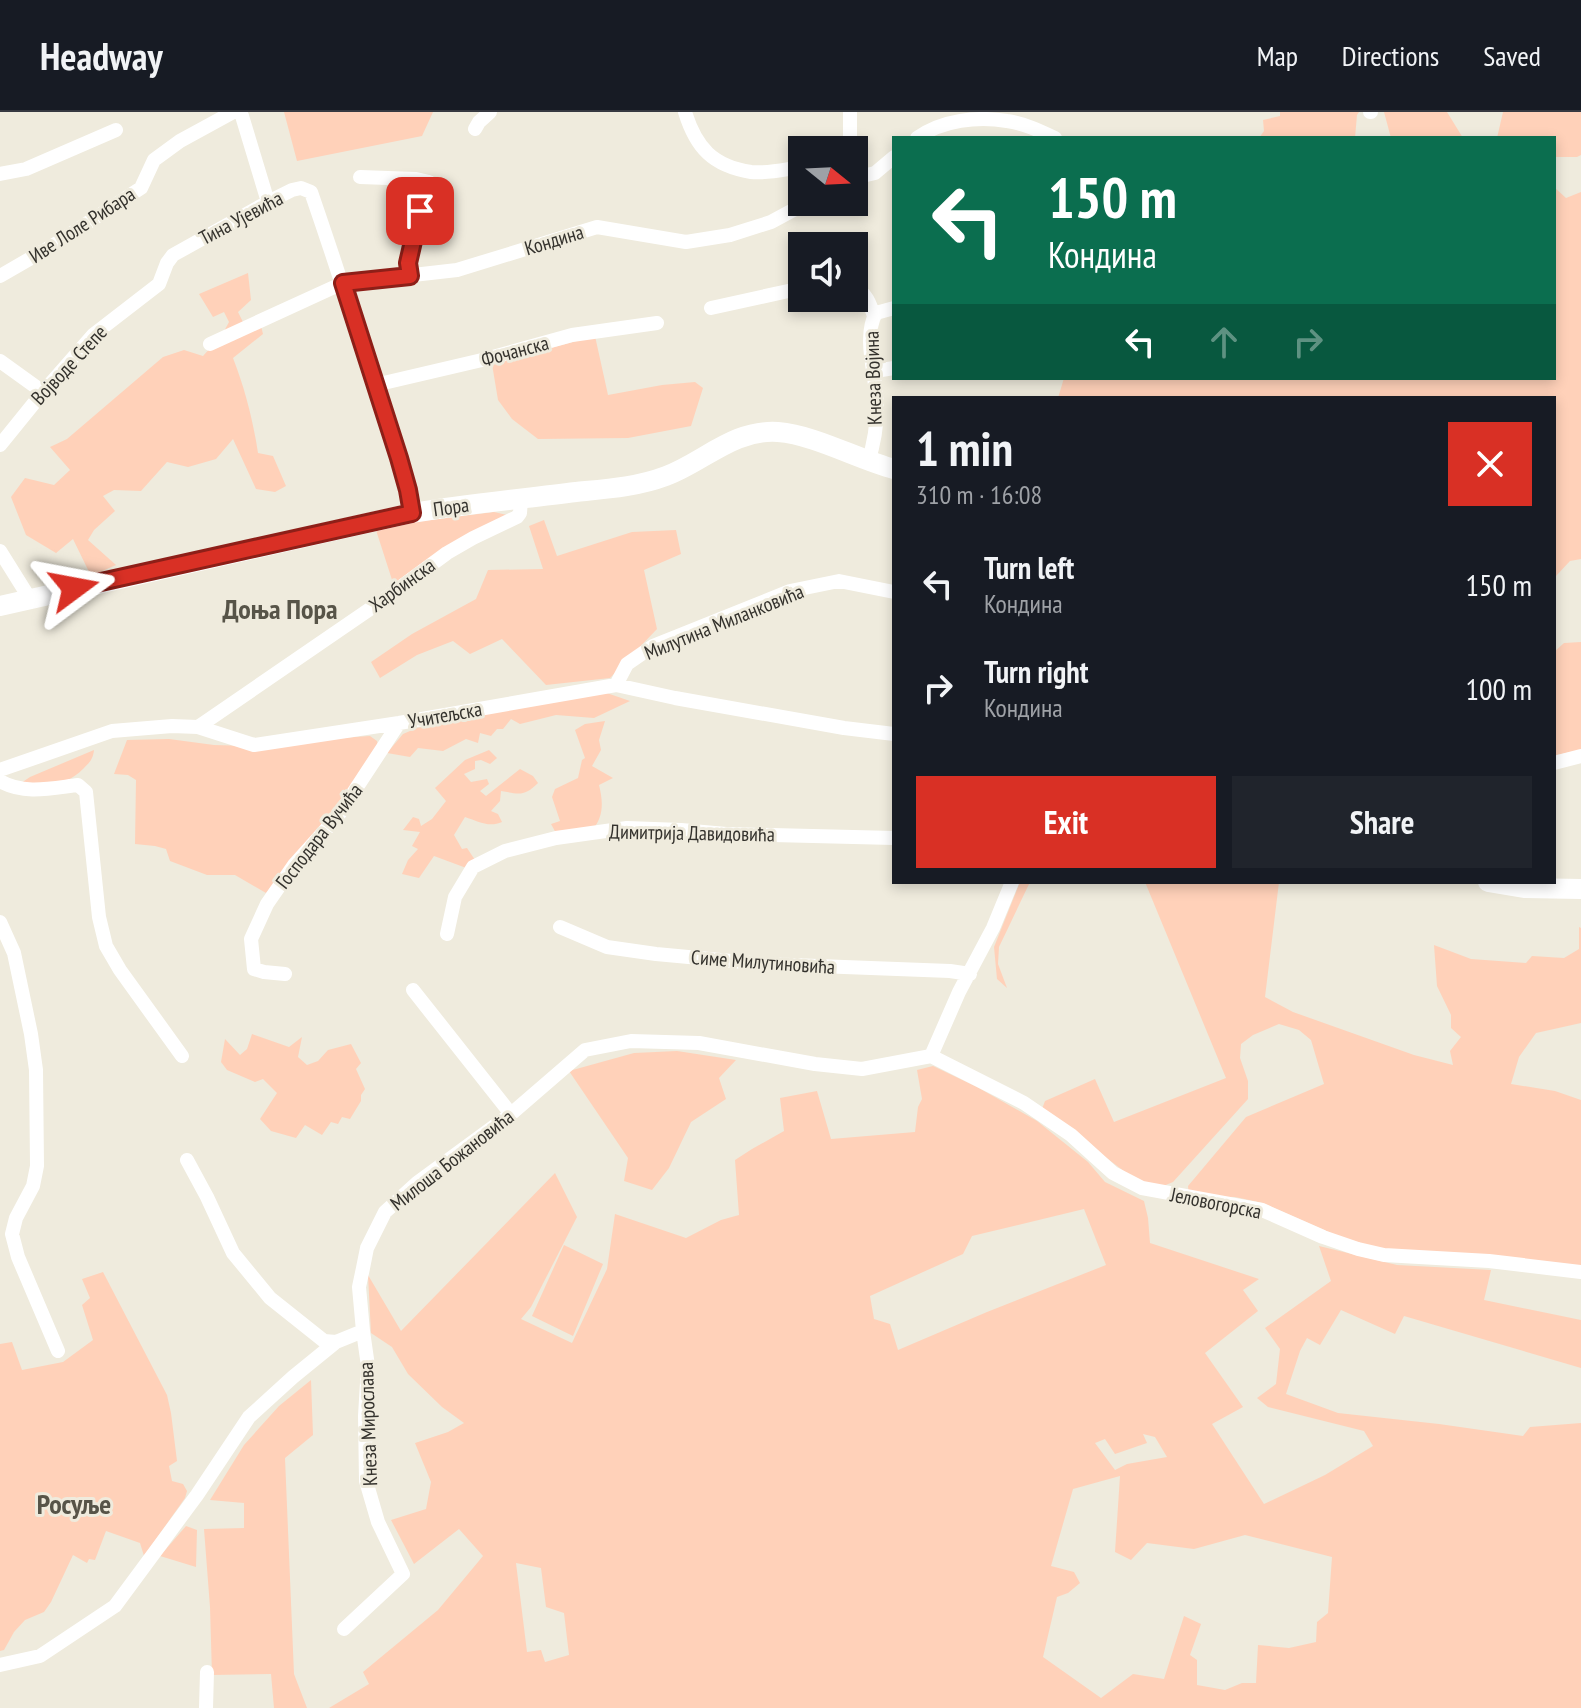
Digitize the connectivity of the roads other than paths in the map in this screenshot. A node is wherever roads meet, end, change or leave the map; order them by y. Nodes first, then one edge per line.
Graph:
1 (236, 112) edge
2 (490, 112) edge
3 (685, 112) edge
4 (850, 112) edge
5 (475, 129) dead end
6 (116, 130) dead end
7 (850, 136) edge
8 (920, 136) edge
9 (1050, 136) edge
10 (892, 159) edge
11 (788, 168) edge
12 (0, 174) edge
13 (868, 175) edge
14 (360, 177) dead end
15 (268, 202) junction
16 (788, 213) edge
17 (173, 255) joint
18 (0, 276) edge
19 (410, 276) junction
20 (343, 283) junction
21 (788, 291) edge
22 (868, 301) edge
23 (711, 308) dead end
24 (892, 308) edge
25 (874, 316) junction
26 (657, 323) dead end
27 (210, 344) dead end
28 (0, 361) edge
29 (892, 368) edge
30 (875, 371) junction
31 (375, 385) junction
32 (43, 392) junction
33 (0, 445) edge
34 (868, 462) junction
35 (892, 468) edge
36 (521, 500) junction
37 (412, 513) junction
38 (0, 551) edge
39 (892, 592) edge
40 (30, 599) junction
41 (0, 606) edge
42 (616, 685) junction
43 (399, 723) junction
44 (198, 727) junction
45 (892, 734) edge
46 (1581, 756) edge
47 (1556, 762) edge
48 (0, 770) edge
49 (0, 781) edge
50 (892, 838) edge
51 (1011, 884) edge
52 (1500, 884) edge
53 (1581, 889) edge
54 (0, 922) edge
55 (560, 927) dead end
56 (447, 934) dead end
57 (285, 974) dead end
58 (970, 974) junction
59 (413, 990) dead end
60 (182, 1056) dead end
61 (931, 1056) junction
62 (511, 1114) junction
63 (187, 1160) dead end
64 (1581, 1272) edge
65 (363, 1331) junction
66 (336, 1342) junction
67 (58, 1351) dead end
68 (344, 1629) dead end
69 (0, 1665) edge
70 (207, 1672) dead end
71 (206, 1708) edge

1 - 15 street, Иве Лоле Рибара
1 - 18 street, Иве Лоле Рибара
2 - 5 street
3 - 11 street
4 - 7 street
6 - 12 street
8 - 9 street
10 - 13 street
14 - 19 street
15 - 17 street, Тина Ујевића
15 - 20 street, Тина Ујевића
16 - 19 street, Кондина
17 - 32 street, Војводе Степе
19 - 20 street, Кондина
20 - 27 street, Кондина
20 - 31 street
21 - 23 street
22 - 25 street
24 - 25 street, Кнеза Војина
25 - 30 street, Кнеза Војина
26 - 31 street, Фочанска
28 - 32 street
29 - 30 street
30 - 34 street, Кнеза Војина
31 - 37 street
32 - 33 street, Војводе Степе
34 - 35 street, Пора
34 - 36 street, Пора
36 - 37 street, Пора
36 - 44 street, Харбинска
37 - 40 street, Пора
38 - 40 street
39 - 42 street, Милутина Миланковића
40 - 41 street, Пора
42 - 43 street, Учитељска
42 - 45 street, Учитељска
43 - 44 street, Учитељска
43 - 57 street, Господара Вучића
44 - 48 street, Учитељска
46 - 47 street
49 - 60 street
50 - 56 street, Димитрија Давидовића
51 - 58 street
52 - 53 street
54 - 67 street
55 - 58 street, Симе Милутиновића
58 - 61 street
59 - 62 street
61 - 62 street, Милоша Божановића
61 - 64 street, Јеловогорска
62 - 65 street, Милоша Божановића
63 - 66 street
65 - 66 street
65 - 68 street, Кнеза Мирослава
66 - 69 street
70 - 71 street

